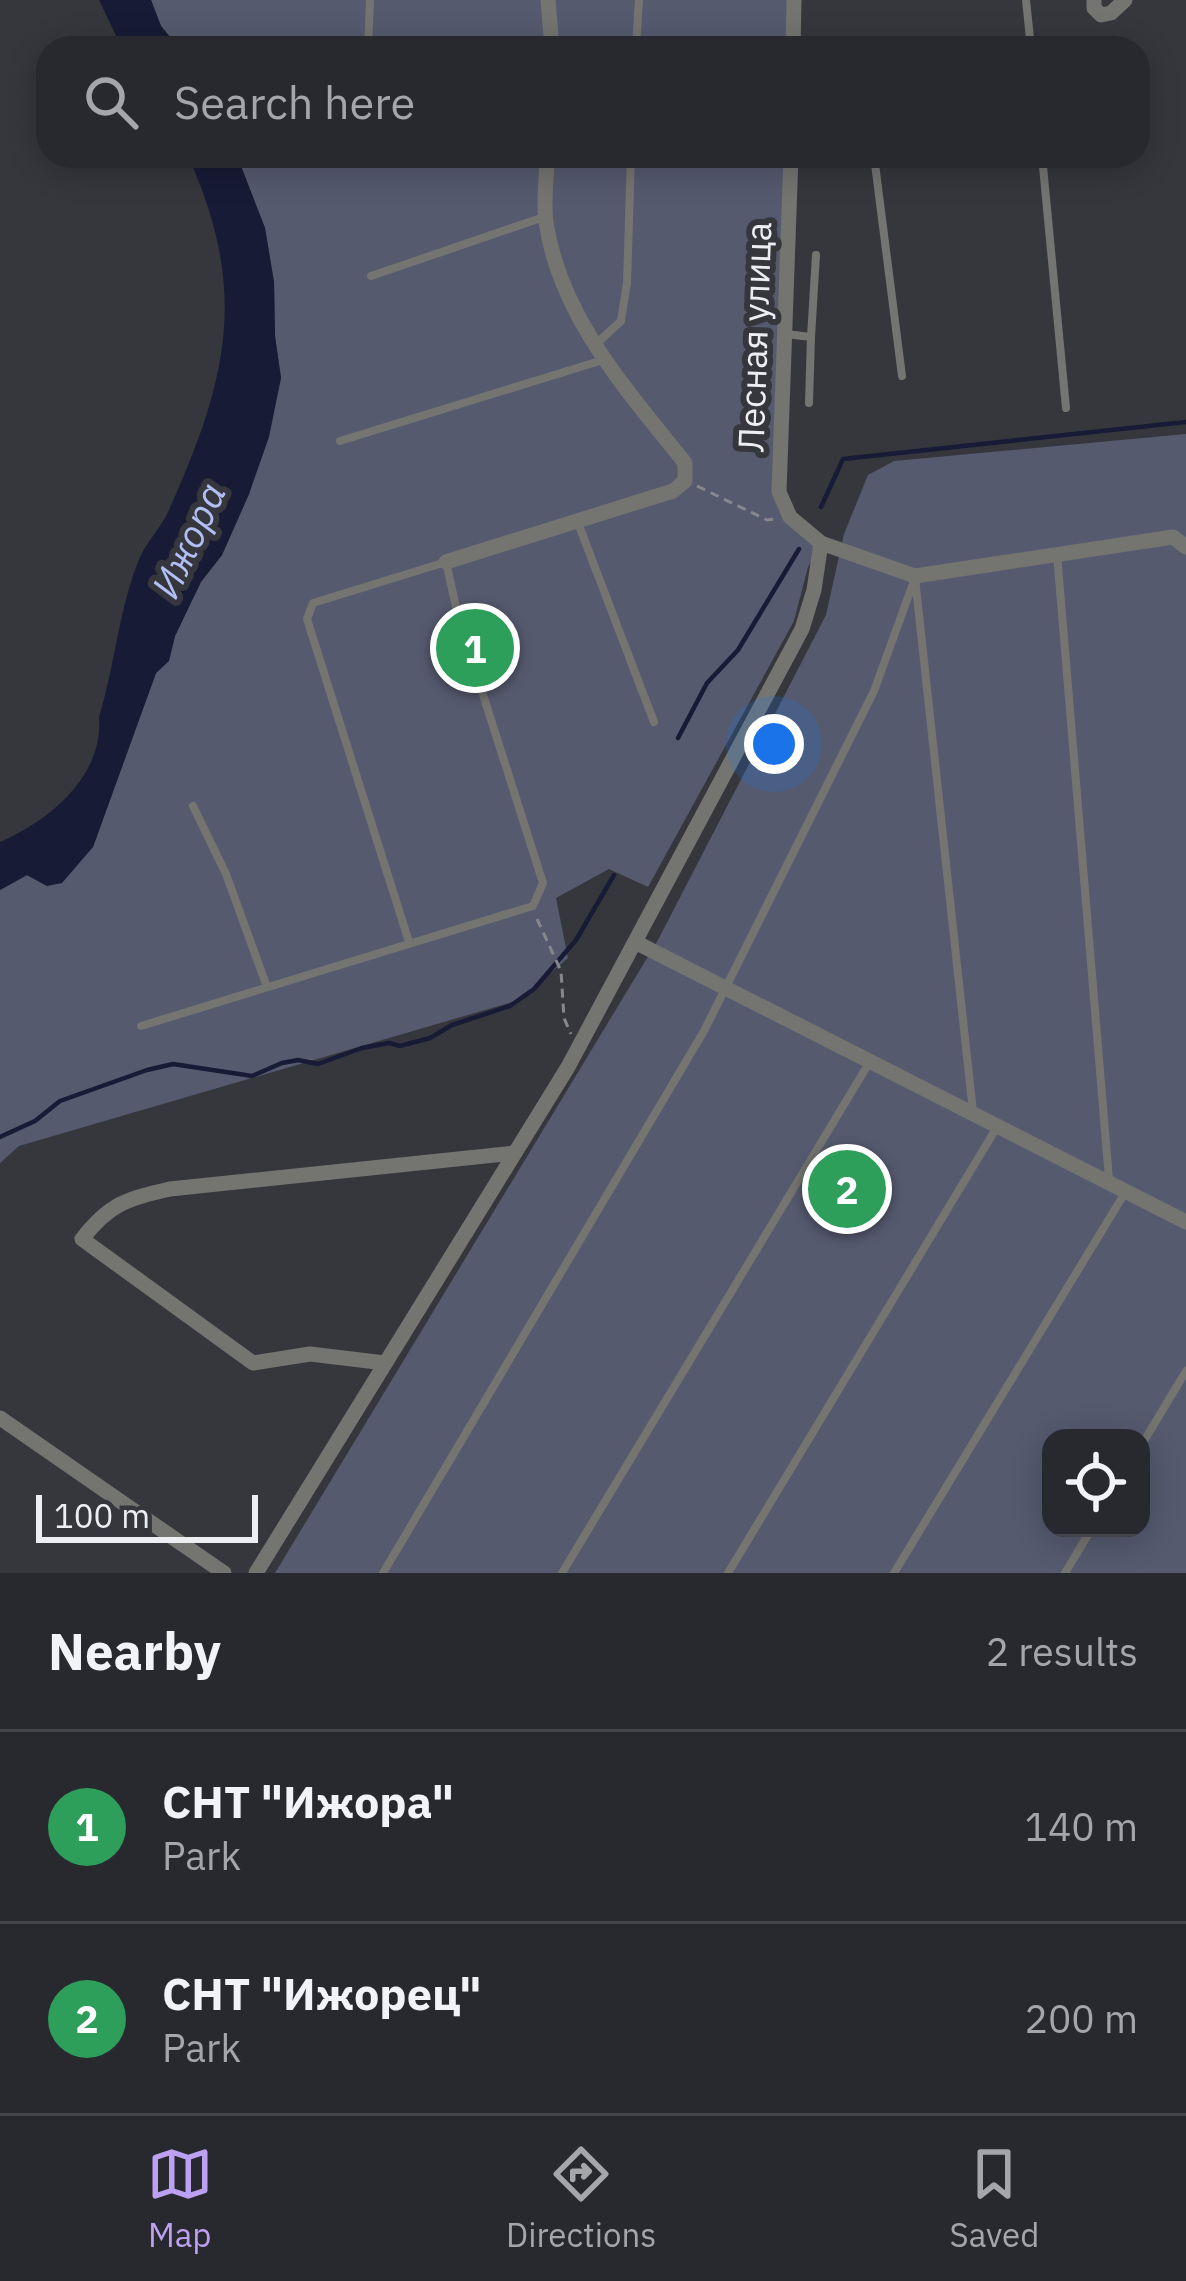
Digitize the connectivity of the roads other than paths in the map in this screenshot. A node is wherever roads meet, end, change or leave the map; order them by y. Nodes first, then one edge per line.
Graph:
1 (370, 0) edge
2 (548, 0) edge
3 (639, 0) edge
4 (794, 0) edge
5 (1027, 0) edge
6 (1094, 0) edge
7 (1125, 0) edge
8 (368, 36) edge
9 (551, 36) edge
10 (637, 36) edge
11 (794, 36) edge
12 (1030, 36) edge
13 (547, 168) edge
14 (631, 168) edge
15 (791, 168) edge
16 (876, 168) edge
17 (1043, 168) edge
18 (545, 216) junction
19 (816, 255) dead end
20 (371, 276) dead end
21 (784, 334) junction
22 (811, 338) junction
23 (599, 352) junction
24 (902, 376) dead end
25 (809, 403) dead end
26 (1066, 408) dead end
27 (340, 441) dead end
28 (578, 523) junction
29 (821, 543) junction
30 (1186, 547) edge
31 (1057, 553) junction
32 (446, 562) junction
33 (915, 576) junction
34 (654, 722) dead end
35 (194, 806) dead end
36 (409, 942) junction
37 (637, 943) junction
38 (267, 987) junction
39 (724, 988) junction
40 (141, 1026) dead end
41 (870, 1061) junction
42 (973, 1113) junction
43 (998, 1126) junction
44 (514, 1154) junction
45 (1109, 1182) junction
46 (1126, 1191) junction
47 (1186, 1222) edge
48 (385, 1363) junction
49 (1186, 1371) edge
50 (0, 1418) edge
51 (1150, 1431) edge
52 (1087, 1537) edge
53 (224, 1573) edge
54 (256, 1573) edge
55 (383, 1573) edge
56 (562, 1573) edge
57 (728, 1573) edge
58 (894, 1573) edge
59 (1065, 1573) edge

1 - 8 lane
2 - 9 street
3 - 10 lane
4 - 11 street
5 - 12 lane
6 - 7 street
13 - 18 street
14 - 23 lane
15 - 21 street, Лесная улица
16 - 24 lane
17 - 26 lane
18 - 20 lane
18 - 23 street
19 - 22 lane
21 - 22 lane
21 - 29 street, Лесная улица
22 - 25 lane
23 - 27 lane
23 - 28 street
28 - 32 street
28 - 34 lane
29 - 33 street
29 - 37 street
30 - 31 street
31 - 33 street
31 - 45 lane
32 - 36 lane
32 - 36 lane
33 - 39 lane
33 - 42 lane
35 - 38 lane
36 - 38 lane
37 - 39 street
37 - 44 street
38 - 40 lane
39 - 41 street
39 - 55 lane
41 - 42 street
41 - 56 lane
42 - 43 street
43 - 45 street
43 - 57 lane
44 - 48 street
44 - 48 street
45 - 46 street
46 - 47 street
46 - 58 lane
48 - 54 street
49 - 51 lane
50 - 53 street
52 - 59 lane

